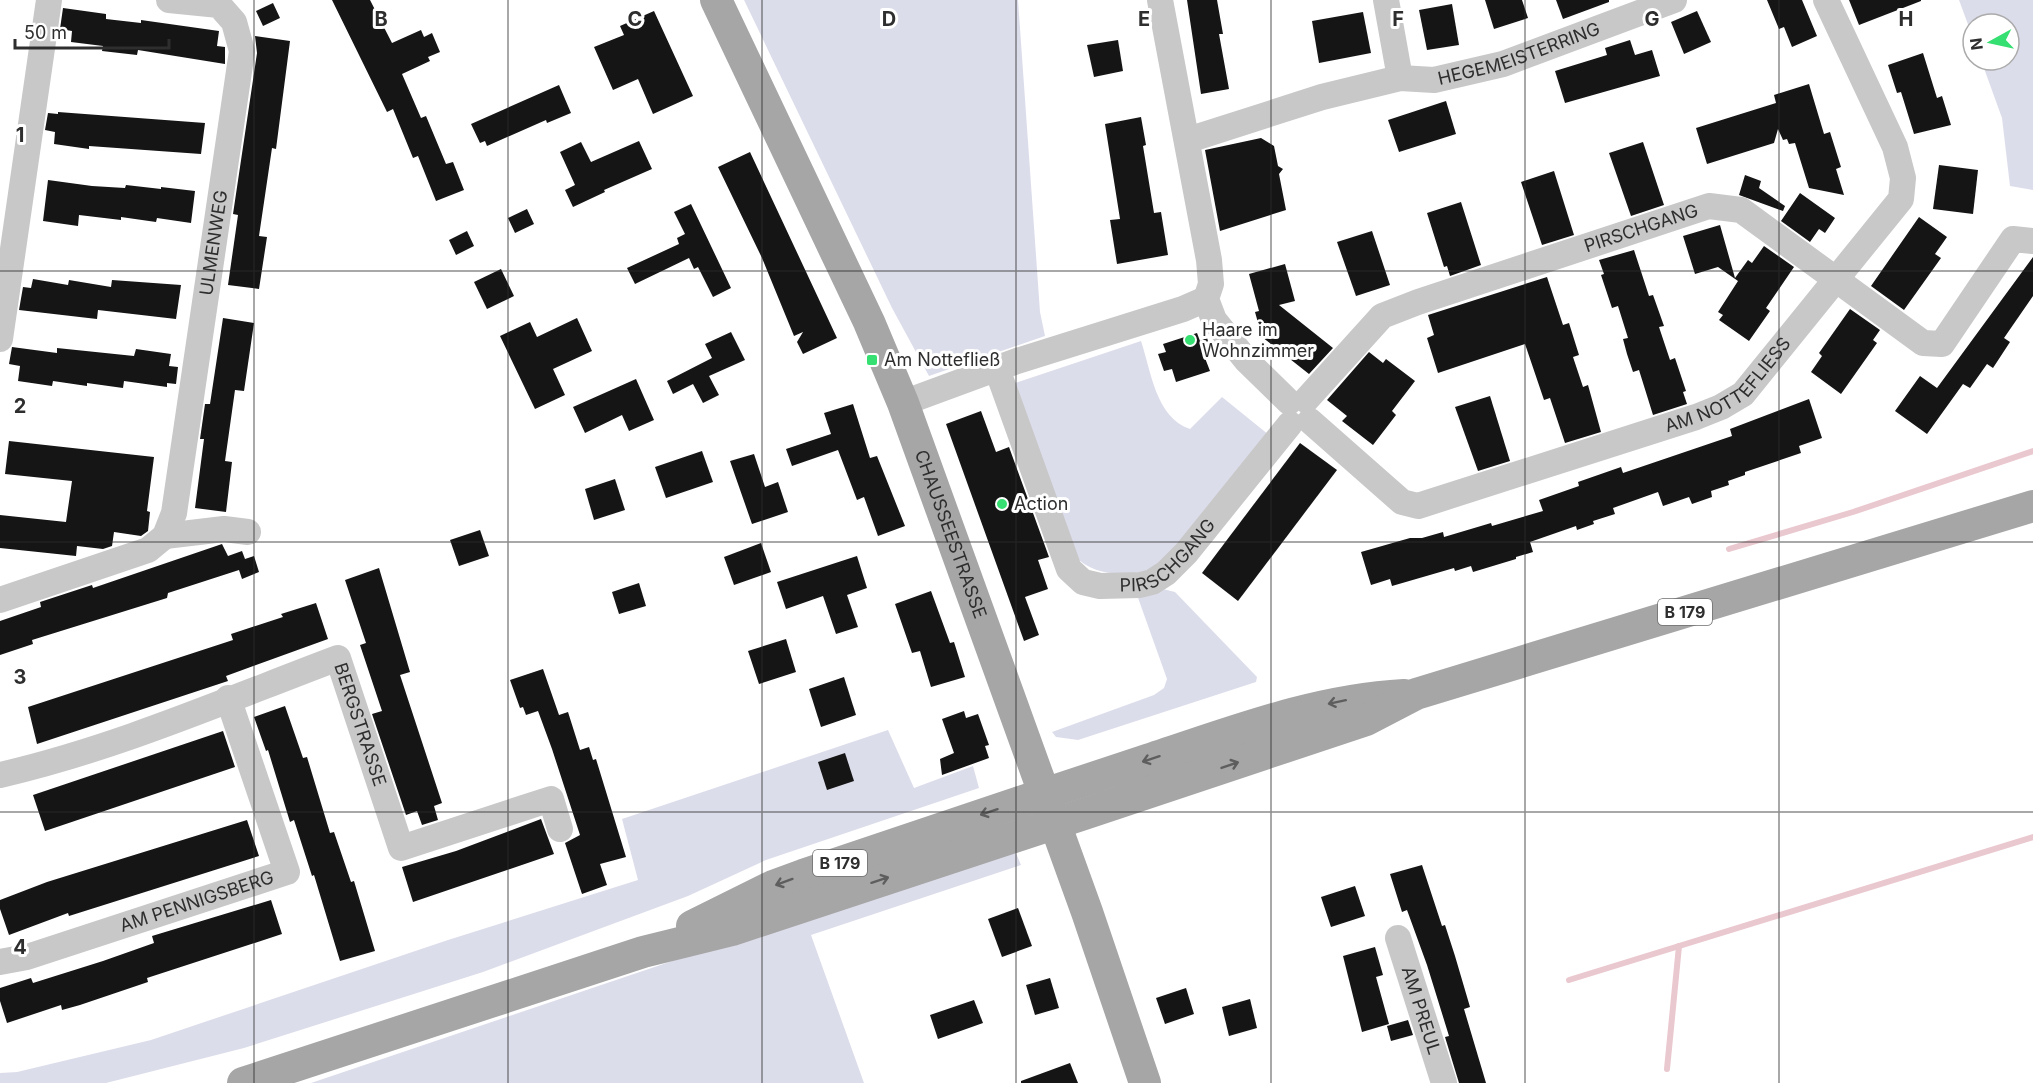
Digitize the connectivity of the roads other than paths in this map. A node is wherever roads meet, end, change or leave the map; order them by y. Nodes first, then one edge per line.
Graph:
1 (49, 0) edge
2 (169, 0) edge
3 (717, 0) edge
4 (1160, 0) edge
5 (1386, 0) edge
6 (1674, 0) edge
7 (1826, 0) edge
8 (1631, 7) edge
9 (1400, 78) junction
10 (1188, 140) junction
11 (2033, 241) edge
12 (1836, 281) junction
13 (1206, 299) junction
14 (0, 339) edge
15 (996, 369) junction
16 (903, 403) junction
17 (1299, 412) junction
18 (2033, 506) edge
19 (248, 532) dead end
20 (165, 536) junction
21 (0, 600) edge
22 (1416, 694) junction
23 (228, 698) junction
24 (0, 774) edge
25 (1044, 794) junction
26 (1055, 824) junction
27 (560, 829) dead end
28 (1398, 938) dead end
29 (643, 952) junction
30 (0, 962) edge
31 (243, 1083) edge
32 (1145, 1083) edge
33 (1443, 1083) edge

1 - 14 street
2 - 20 street, ULMENWEG
3 - 16 main road, CHAUSSEESTRASSE
4 - 10 street
5 - 9 street
6 - 8 street, HEGEMEISTERRING
7 - 12 street, AM NOTTEFLIESS
8 - 9 street, HEGEMEISTERRING
9 - 10 street, HEGEMEISTERRING
10 - 13 street
11 - 12 street, PIRSCHGANG
12 - 17 street, PIRSCHGANG
12 - 17 street, AM NOTTEFLIESS
13 - 15 street
13 - 17 street, AM NOTTEFLIESS
15 - 16 street
15 - 17 street, PIRSCHGANG
16 - 25 main road, CHAUSSEESTRASSE
18 - 22 main road, B 179
19 - 20 street
20 - 21 street
22 -> 25 main road, B 179
26 -> 22 main road, B 179
23 - 24 street, BERGSTRASSE
23 - 27 street, BERGSTRASSE
23 - 30 street, AM PENNIGSBERG
25 - 26 main road, CHAUSSEESTRASSE
25 -> 29 main road, B 179
29 -> 26 main road, B 179
26 - 32 main road, CHAUSSEESTRASSE
28 - 33 street, AM PREUL
29 - 31 main road, B 179

